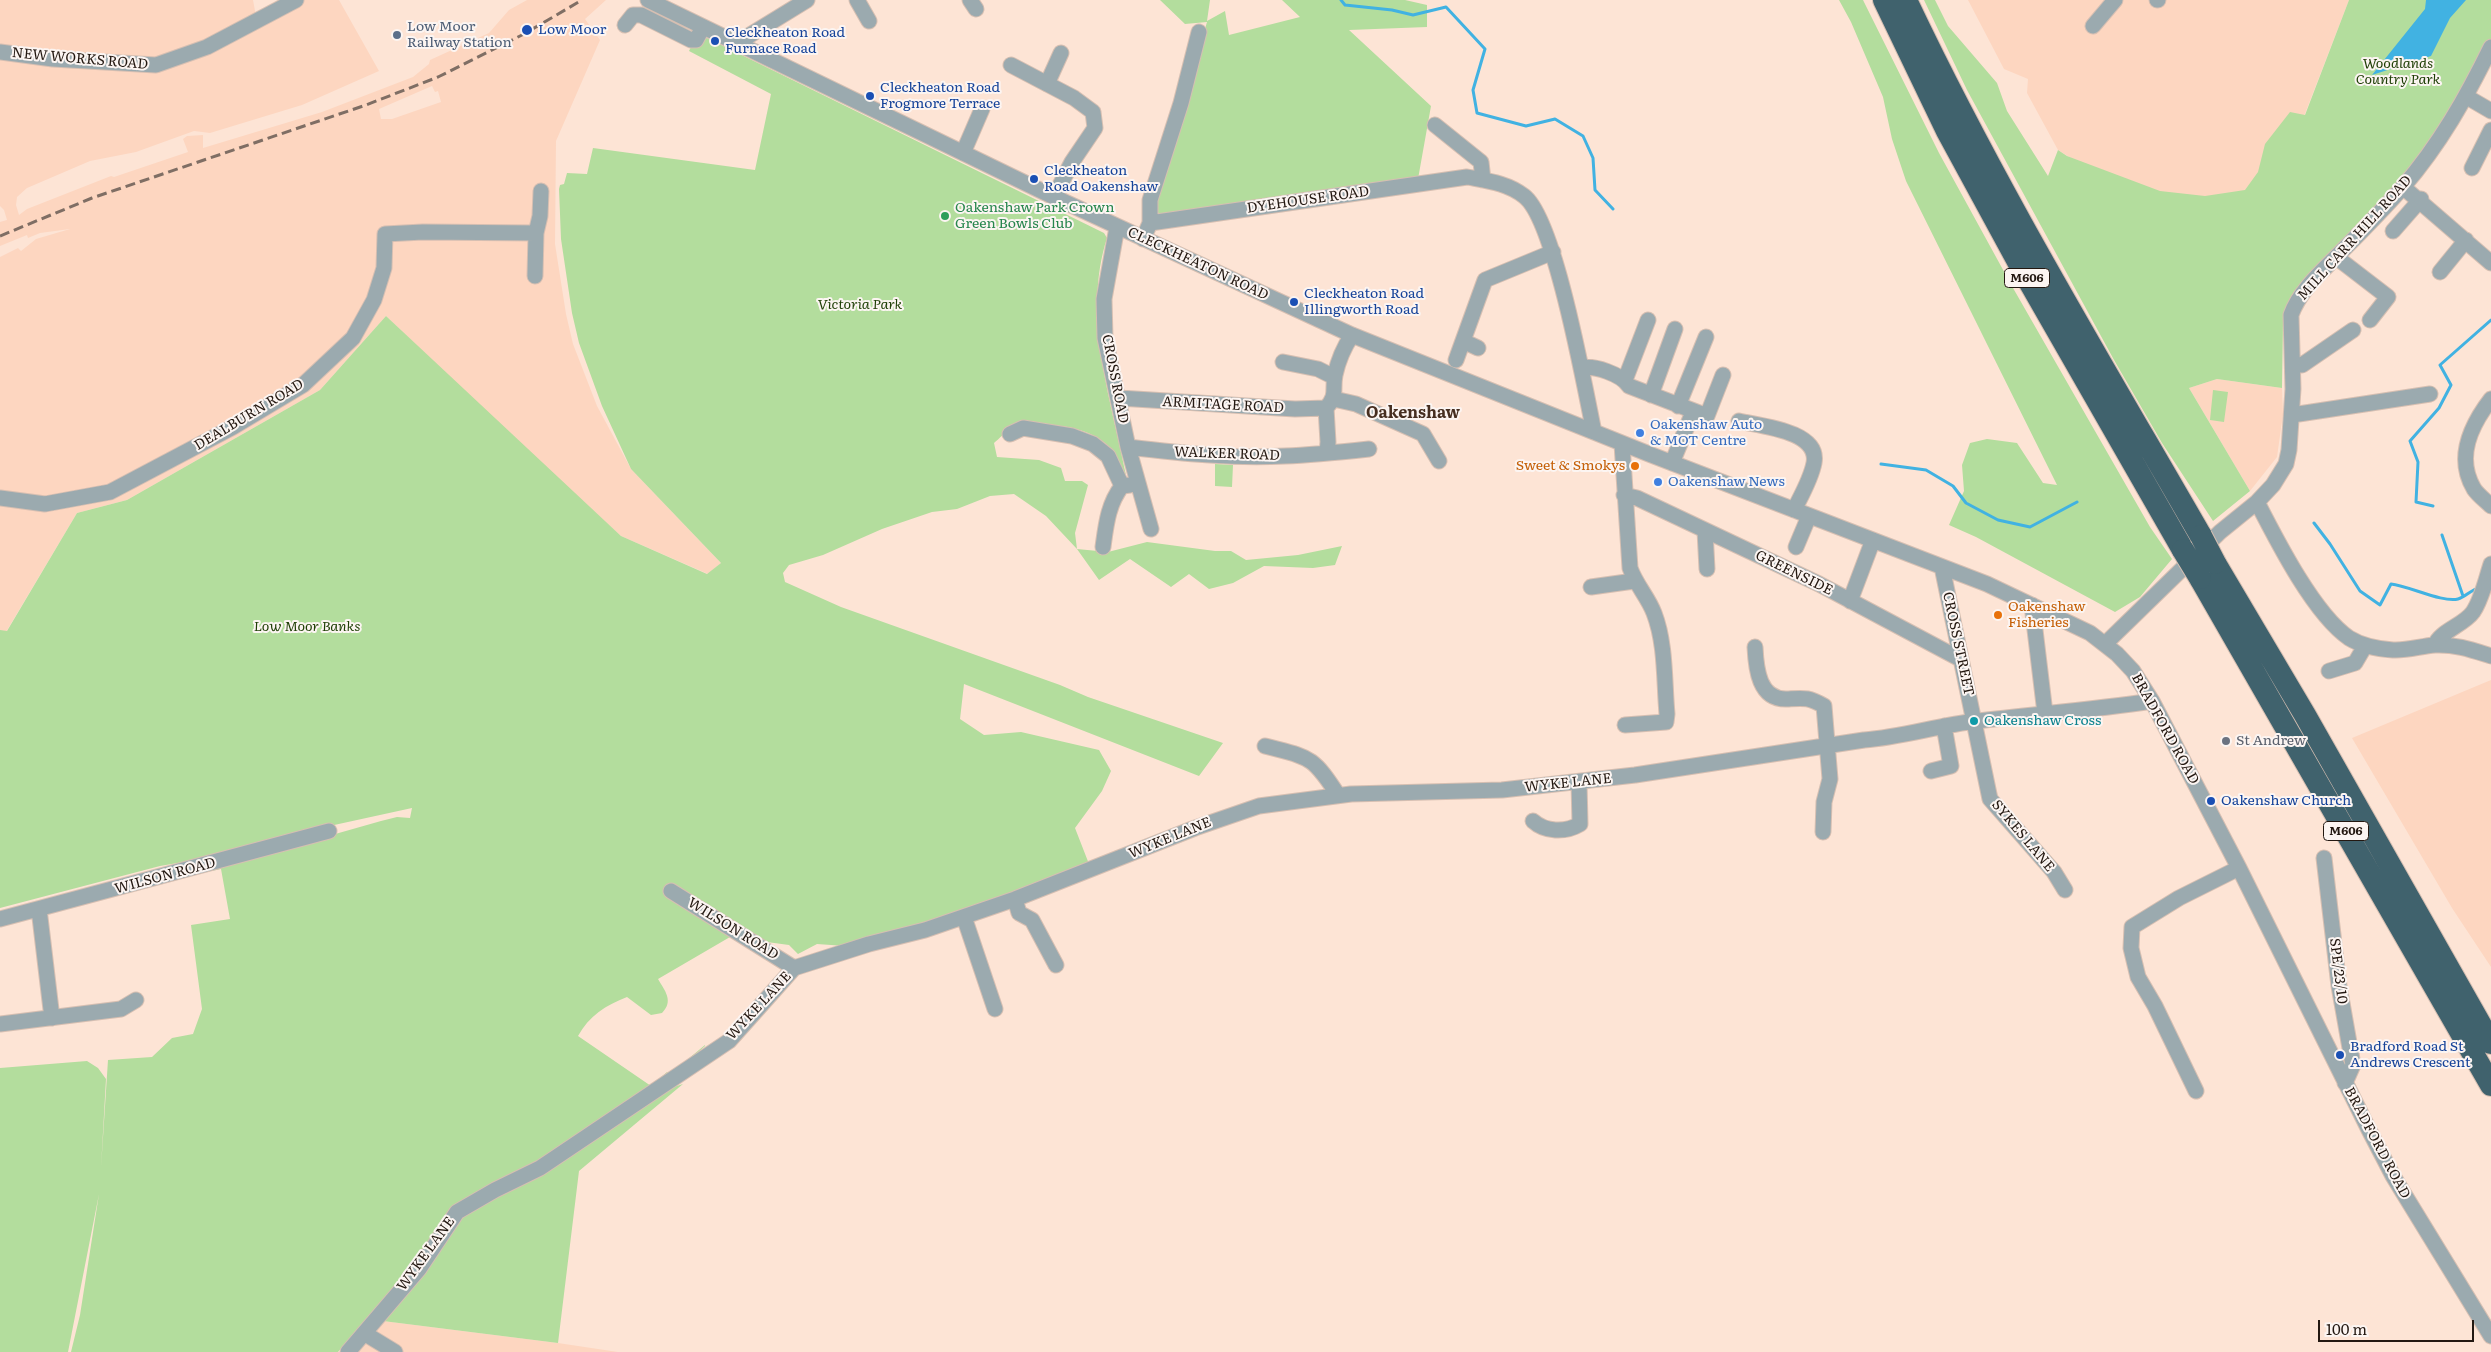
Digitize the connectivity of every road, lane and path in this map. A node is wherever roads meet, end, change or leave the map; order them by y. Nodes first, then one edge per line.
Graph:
1 (296, 0) edge
2 (648, 0) edge
3 (807, 0) edge
4 (857, 0) edge
5 (1884, 0) edge
6 (1906, 0) edge
7 (2115, 0) edge
8 (868, 21) dead end
9 (625, 25) dead end
10 (2093, 26) dead end
11 (703, 27) junction
12 (1199, 32) dead end
13 (737, 43) junction
14 (2491, 46) edge
15 (0, 52) edge
16 (1061, 53) dead end
17 (1011, 65) dead end
18 (1048, 84) junction
19 (2467, 97) junction
20 (982, 109) dead end
21 (2491, 112) edge
22 (1435, 125) dead end
23 (2491, 130) edge
24 (963, 153) junction
25 (2472, 168) dead end
26 (1483, 180) junction
27 (2404, 187) junction
28 (541, 191) dead end
29 (1054, 197) junction
30 (2420, 199) junction
31 (1150, 223) junction
32 (1117, 227) junction
33 (2393, 231) dead end
34 (536, 233) junction
35 (1143, 239) junction
36 (2466, 240) junction
37 (1553, 252) junction
38 (2336, 258) junction
39 (2491, 262) edge
40 (2440, 272) dead end
41 (535, 276) dead end
42 (1648, 320) dead end
43 (2370, 320) dead end
44 (1676, 329) dead end
45 (2353, 330) dead end
46 (1352, 336) junction
47 (1706, 337) dead end
48 (1463, 341) junction
49 (1478, 348) dead end
50 (1456, 360) dead end
51 (1283, 362) dead end
52 (2293, 364) junction
53 (1581, 368) junction
54 (1723, 375) dead end
55 (1334, 377) junction
56 (1625, 380) junction
57 (2430, 394) dead end
58 (1651, 395) junction
59 (1119, 398) junction
60 (2491, 398) edge
61 (1330, 403) junction
62 (1678, 406) junction
63 (1700, 414) junction
64 (2292, 415) junction
65 (1739, 422) dead end
66 (1594, 432) junction
67 (1010, 434) dead end
68 (1622, 444) junction
69 (1128, 447) junction
70 (1369, 449) dead end
71 (1327, 453) junction
72 (1650, 454) joint
73 (1439, 461) dead end
74 (1672, 463) junction
75 (1139, 483) junction
76 (1122, 486) junction
77 (1624, 495) junction
78 (0, 498) edge
79 (2257, 502) junction
80 (2491, 506) edge
81 (1794, 510) junction
82 (1809, 516) junction
83 (1151, 529) dead end
84 (1705, 530) junction
85 (1873, 540) junction
86 (1103, 547) dead end
87 (1796, 547) dead end
88 (2491, 564) edge
89 (1942, 567) junction
90 (1707, 568) dead end
91 (2207, 570) junction
92 (1634, 581) junction
93 (1591, 587) dead end
94 (1850, 601) junction
95 (2032, 605) junction
96 (2105, 644) junction
97 (2435, 645) junction
98 (2366, 646) junction
99 (1755, 647) dead end
100 (2491, 656) edge
101 (1960, 659) junction
102 (2329, 671) dead end
103 (2152, 701) junction
104 (2045, 713) junction
105 (1976, 721) junction
106 (1625, 725) dead end
107 (1944, 726) junction
108 (1265, 746) dead end
109 (1828, 746) junction
110 (1931, 771) dead end
111 (1579, 782) junction
112 (1338, 795) junction
113 (1533, 821) dead end
114 (329, 831) dead end
115 (1823, 832) dead end
116 (2324, 858) dead end
117 (2239, 868) junction
118 (2065, 890) dead end
119 (671, 891) dead end
120 (1015, 899) junction
121 (39, 909) junction
122 (964, 917) junction
123 (0, 919) edge
124 (1056, 965) dead end
125 (794, 968) junction
126 (136, 1000) dead end
127 (995, 1009) dead end
128 (52, 1018) junction
129 (0, 1024) edge
130 (2491, 1044) edge
131 (2345, 1083) junction
132 (2491, 1085) edge
133 (2196, 1091) dead end
134 (364, 1334) junction
135 (2491, 1336) edge
136 (348, 1352) edge
137 (395, 1352) edge

1 - 15 street, NEW WORKS ROAD
2 - 11 street, CLECKHEATON ROAD
3 - 13 street
4 - 8 street
5 - 91 highway, M606, bridge
6 - 91 highway, M606, bridge
7 - 10 street
9 - 11 street
11 - 13 street, CLECKHEATON ROAD
12 - 31 street
13 - 24 street, CLECKHEATON ROAD
14 - 19 street, MILL CARR HILL ROAD
16 - 18 street
17 - 18 street
18 - 29 street
19 - 21 street
19 - 27 street, MILL CARR HILL ROAD
20 - 24 street
22 - 26 street
23 - 25 street
24 - 29 street, CLECKHEATON ROAD
26 - 31 street, DYEHOUSE ROAD
26 - 37 street, DYEHOUSE ROAD
27 - 30 street
27 - 38 street, MILL CARR HILL ROAD
28 - 34 street
29 - 32 street, CLECKHEATON ROAD
30 - 33 street
30 - 36 street
31 - 35 street
32 - 35 street, CLECKHEATON ROAD
32 - 59 street, CROSS ROAD
34 - 41 street
34 - 78 street, DEALBURN ROAD
35 - 46 street, CLECKHEATON ROAD
36 - 39 street
36 - 40 street
37 - 48 street
37 - 53 street, DYEHOUSE ROAD
38 - 43 street
38 - 52 street, MILL CARR HILL ROAD
42 - 56 street
44 - 58 street
45 - 52 street
46 - 55 street
46 - 66 street, CLECKHEATON ROAD
47 - 62 street
48 - 49 street
48 - 50 street
51 - 55 street
52 - 64 street, MILL CARR HILL ROAD
53 - 56 street
53 - 66 street, DYEHOUSE ROAD
54 - 63 street
55 - 61 street
56 - 58 street
57 - 64 street
58 - 62 street
59 - 61 street, ARMITAGE ROAD
59 - 69 street, CROSS ROAD
60 - 80 street
61 - 71 street
61 - 73 street, ARMITAGE ROAD
62 - 63 street
63 - 74 street
64 - 79 street, MILL CARR HILL ROAD
65 - 81 street
66 - 68 street, CLECKHEATON ROAD
67 - 76 street
68 - 72 street, CLECKHEATON ROAD
68 - 77 street
69 - 71 street, WALKER ROAD
69 - 75 street, CROSS ROAD
70 - 71 street, WALKER ROAD
72 - 74 street, BRADFORD ROAD
74 - 81 street, BRADFORD ROAD
75 - 76 street
75 - 83 street, CROSS ROAD
76 - 86 street
77 - 84 street, GREENSIDE
77 - 92 street
79 - 96 street, MILL CARR HILL ROAD
79 - 98 street
81 - 82 street, BRADFORD ROAD
82 - 85 street, BRADFORD ROAD
82 - 87 street
84 - 90 street
84 - 94 street, GREENSIDE
85 - 89 street, BRADFORD ROAD
85 - 94 street
88 - 97 street
89 - 95 street, BRADFORD ROAD
89 - 101 street, CROSS STREET
91 - 130 highway, M606
91 - 132 highway, M606
92 - 93 street
92 - 106 street
94 - 101 street, GREENSIDE
95 - 96 street, BRADFORD ROAD
95 - 104 street
96 - 103 street, BRADFORD ROAD
97 - 98 street
97 - 100 street
98 - 102 street
99 - 109 street
101 - 105 street, CROSS STREET
103 - 104 street, WYKE LANE
103 - 117 street, BRADFORD ROAD
104 - 105 street, WYKE LANE
105 - 107 street, WYKE LANE
105 - 118 street, SYKES LANE
107 - 109 street, WYKE LANE
107 - 110 street
108 - 112 street
109 - 111 street, WYKE LANE
109 - 115 street
111 - 112 street, WYKE LANE
111 - 113 street
112 - 120 street, WYKE LANE
114 - 121 street, WILSON ROAD
116 - 131 street, SPE/23/10
117 - 131 street, BRADFORD ROAD
117 - 133 street
119 - 125 street, WILSON ROAD
120 - 122 street, WYKE LANE
120 - 124 street
121 - 123 street, WILSON ROAD
121 - 128 street
122 - 125 street, WYKE LANE
122 - 127 street
125 - 134 street, WYKE LANE
126 - 128 street
128 - 129 street
131 - 135 street, BRADFORD ROAD
134 - 136 street, WYKE LANE
134 - 137 street

